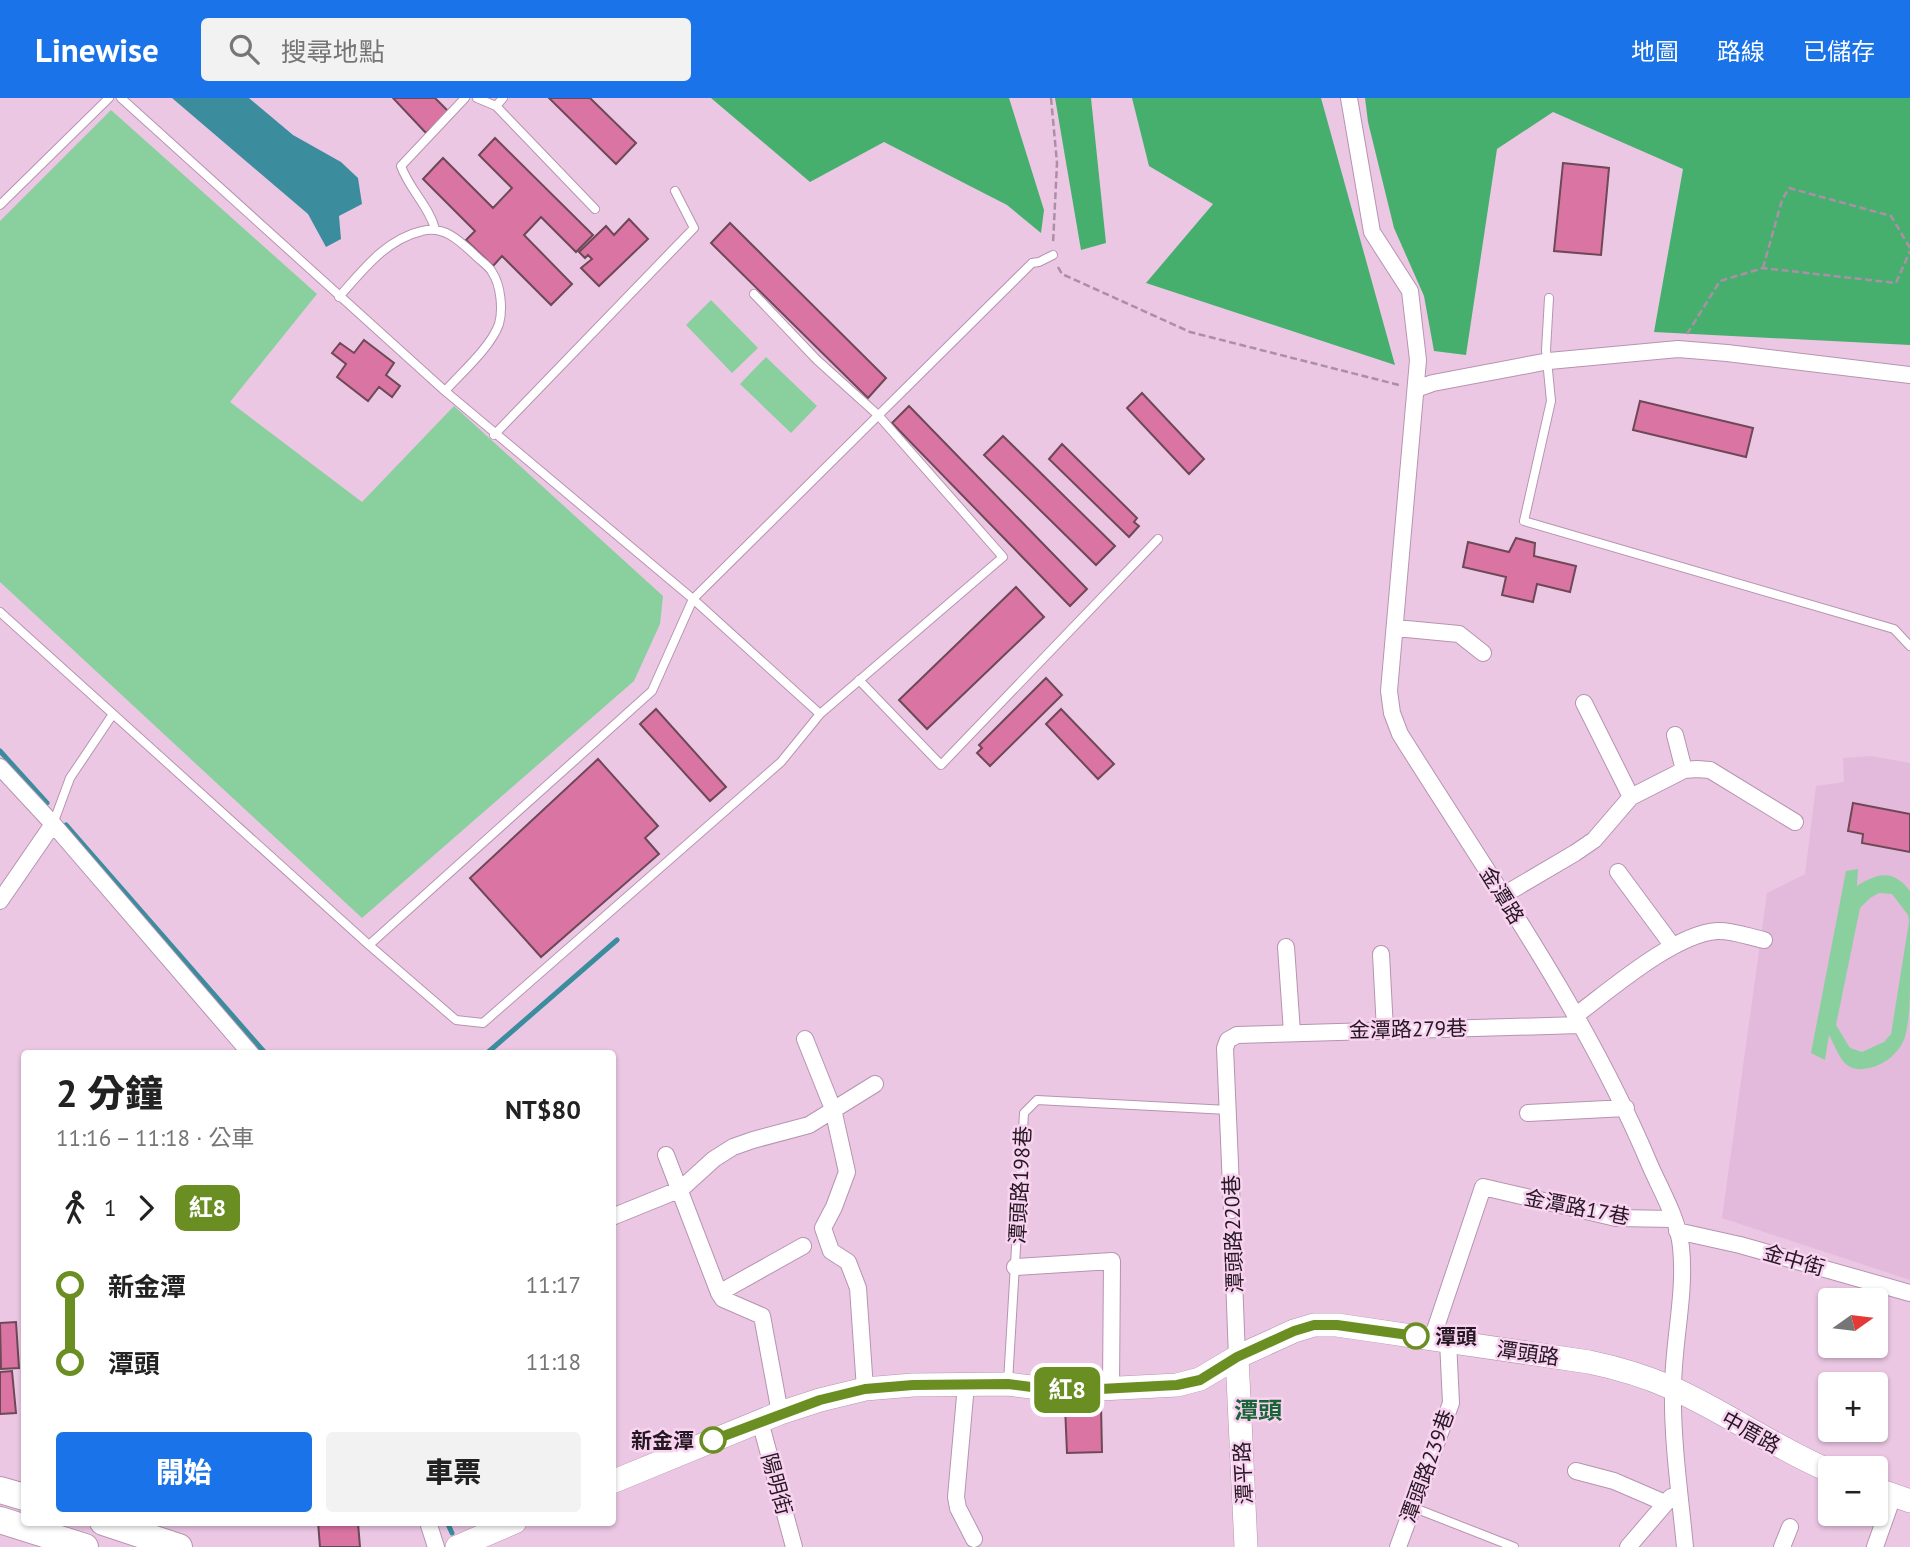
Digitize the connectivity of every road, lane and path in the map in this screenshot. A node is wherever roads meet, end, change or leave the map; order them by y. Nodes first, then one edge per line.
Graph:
1 (109, 98) edge
2 (121, 98) edge
3 (466, 98) edge
4 (477, 98) edge
5 (503, 98) edge
6 (1051, 98) edge
7 (1349, 98) edge
8 (496, 107) junction
9 (675, 191) dead end
10 (0, 205) edge
11 (595, 209) dead end
12 (435, 229) junction
13 (1910, 250) edge
14 (1053, 255) junction
15 (1763, 268) junction
16 (754, 294) dead end
17 (339, 297) junction
18 (1549, 298) dead end
19 (1678, 349) junction
20 (1549, 361) junction
21 (1910, 375) edge
22 (1416, 390) junction
23 (445, 391) junction
24 (878, 415) junction
25 (494, 435) junction
26 (1158, 539) dead end
27 (693, 599) junction
28 (0, 612) edge
29 (1396, 628) junction
30 (1910, 646) edge
31 (1483, 653) dead end
32 (859, 680) junction
33 (1584, 703) dead end
34 (113, 714) junction
35 (820, 714) junction
36 (1675, 735) dead end
37 (0, 767) edge
38 (1684, 770) junction
39 (1631, 797) junction
40 (1796, 822) dead end
41 (53, 824) junction
42 (1618, 872) dead end
43 (1502, 896) junction
44 (0, 901) edge
45 (1764, 940) dead end
46 (369, 945) junction
47 (1672, 946) junction
48 (1286, 947) dead end
49 (1381, 954) dead end
50 (1577, 1020) junction
51 (1385, 1030) junction
52 (1292, 1032) junction
53 (1237, 1035) joint
54 (805, 1039) dead end
55 (248, 1050) edge
56 (875, 1084) dead end
57 (1626, 1108) junction
58 (833, 1110) junction
59 (1228, 1110) junction
60 (1528, 1112) dead end
61 (666, 1155) dead end
62 (681, 1189) junction
63 (1232, 1210) dead end
64 (616, 1215) edge
65 (1675, 1225) junction
66 (803, 1246) dead end
67 (1233, 1252) dead end
68 (1015, 1267) junction
69 (719, 1293) junction
70 (1910, 1293) edge
71 (1440, 1340) junction
72 (1237, 1357) junction
73 (1008, 1384) junction
74 (966, 1385) junction
75 (1111, 1388) junction
76 (1673, 1388) junction
77 (865, 1389) junction
78 (770, 1417) junction
79 (1818, 1466) edge
80 (1576, 1471) dead end
81 (616, 1480) edge
82 (1680, 1488) junction
83 (0, 1490) edge
84 (1893, 1495) edge
85 (21, 1496) edge
86 (1665, 1503) junction
87 (1412, 1507) junction
88 (0, 1520) edge
89 (115, 1526) edge
90 (429, 1526) edge
91 (506, 1526) edge
92 (1790, 1527) dead end
93 (974, 1539) dead end
94 (85, 1547) edge
95 (179, 1547) edge
96 (436, 1547) edge
97 (457, 1547) edge
98 (794, 1547) edge
99 (1246, 1547) edge
100 (1398, 1547) edge
101 (1514, 1547) edge
102 (1628, 1547) edge
103 (1685, 1547) edge
104 (1782, 1547) edge
105 (1875, 1547) edge

1 - 10 lane
2 - 17 lane
3 - 12 lane
4 - 8 lane
5 - 8 lane
6 - 14 path
7 - 22 street, 金潭路
8 - 11 lane
9 - 25 lane
12 - 17 lane
12 - 23 lane
13 - 15 path
13 - 15 path
14 - 22 path
14 - 24 lane
15 - 19 path
16 - 24 lane
17 - 23 lane
18 - 20 lane
19 - 20 street
19 - 21 street
20 - 22 street
20 - 30 lane
22 - 29 street, 金潭路
23 - 25 lane
24 - 27 lane
24 - 32 lane
25 - 27 lane
26 - 32 lane
27 - 35 lane
27 - 46 lane
28 - 34 lane
29 - 31 street
29 - 43 street, 金潭路
32 - 35 lane
33 - 39 street
34 - 41 lane
34 - 46 lane
35 - 46 lane
36 - 38 street
37 - 41 street
38 - 39 street
38 - 40 street
39 - 43 street
41 - 44 street
41 - 55 street
42 - 47 street
43 - 50 street, 金潭路
45 - 47 street
47 - 50 street
48 - 52 street
49 - 51 street
50 - 51 street, 金潭路279巷
50 - 57 street, 金潭路
51 - 52 street, 金潭路279巷
52 - 53 street, 金潭路279巷
53 - 59 street, 潭頭路220巷
54 - 58 street
56 - 58 street
57 - 60 street
57 - 65 street, 金潭路
58 - 62 street
58 - 77 street
59 - 63 street, 潭頭路220巷
59 - 68 lane, 潭頭路198巷
61 - 62 street
62 - 64 street
62 - 69 street
65 - 70 street, 金中街
65 - 71 street, 金潭路17巷
65 - 76 street, 金潭路
66 - 69 street
67 - 72 street, 潭頭路220巷
68 - 73 lane, 潭頭路198巷
68 - 75 street
69 - 78 street, 陽明街
71 - 72 street, 潭頭路
71 - 76 street, 潭頭路
71 - 87 street, 潭頭路239巷
72 - 75 street, 潭頭路
72 - 99 street, 潭平路
73 - 74 street, 潭頭路
73 - 75 street, 潭頭路
74 - 77 street, 潭頭路
74 - 93 street
76 - 79 street, 中厝路
76 - 82 street, 金潭路
77 - 78 street, 潭頭路
78 - 81 street, 潭頭路
78 - 98 street, 陽明街
80 - 86 street
82 - 86 street
82 - 103 street, 金潭路
83 - 85 main road
84 - 105 street
86 - 102 street
87 - 100 street, 潭頭路239巷
87 - 101 lane
88 - 94 main road
89 - 95 main road
90 - 96 street
91 - 97 street
92 - 104 street

